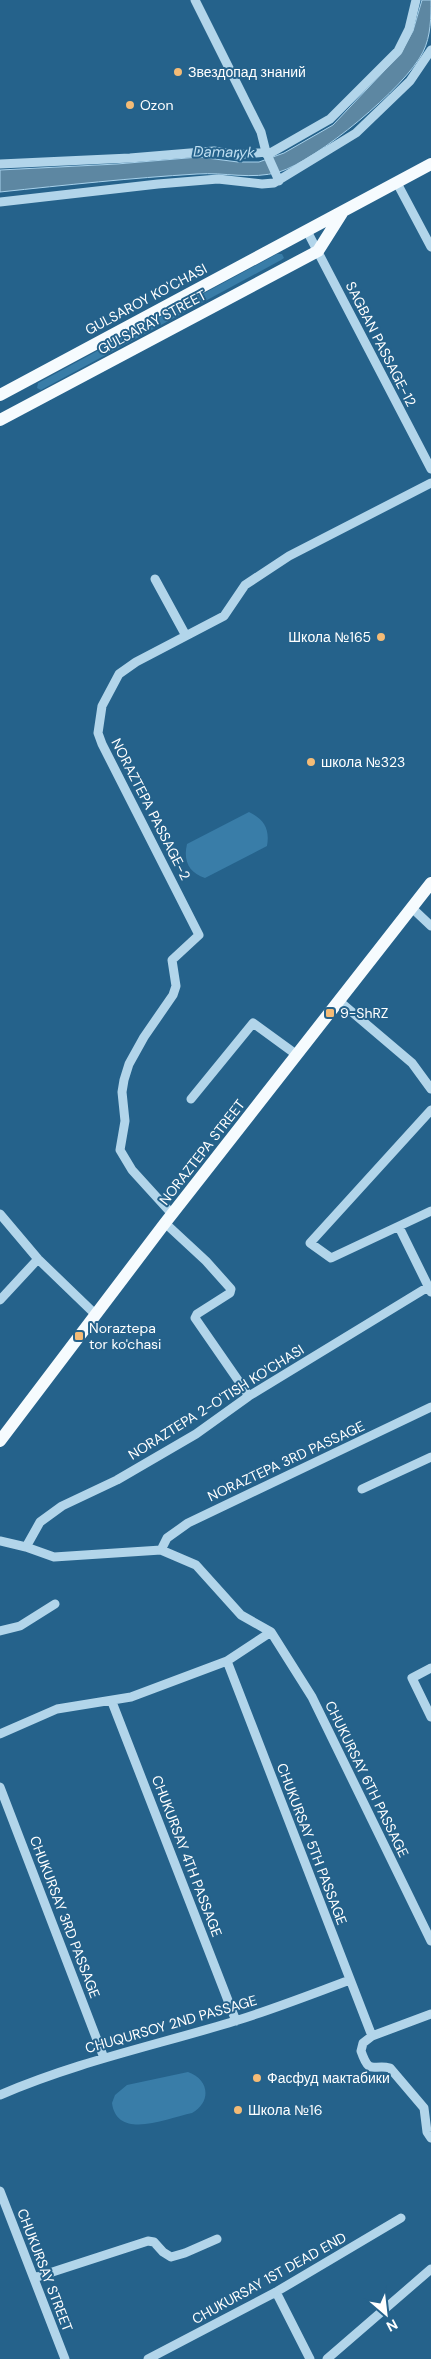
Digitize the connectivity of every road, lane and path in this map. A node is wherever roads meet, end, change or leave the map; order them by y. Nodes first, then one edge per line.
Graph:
1 (195, 0) edge
2 (416, 0) edge
3 (431, 50) edge
4 (266, 153) junction
5 (0, 164) edge
6 (431, 164) edge
7 (279, 181) junction
8 (397, 183) junction
9 (0, 202) edge
10 (343, 212) junction
11 (307, 231) junction
12 (431, 247) edge
13 (318, 251) junction
14 (21, 384) junction
15 (0, 395) edge
16 (31, 403) junction
17 (0, 420) edge
18 (431, 469) edge
19 (431, 483) edge
20 (155, 579) dead end
21 (186, 634) junction
22 (431, 883) edge
23 (412, 908) junction
24 (431, 926) edge
25 (339, 1001) junction
26 (297, 1054) junction
27 (431, 1089) edge
28 (191, 1099) dead end
29 (431, 1110) edge
30 (431, 1211) edge
31 (0, 1214) edge
32 (169, 1219) junction
33 (399, 1227) junction
34 (38, 1258) junction
35 (430, 1290) edge
36 (0, 1300) edge
37 (95, 1314) junction
38 (249, 1396) junction
39 (431, 1407) edge
40 (0, 1441) edge
41 (431, 1457) edge
42 (362, 1489) dead end
43 (0, 1541) edge
44 (26, 1547) junction
45 (161, 1550) junction
46 (56, 1604) dead end
47 (0, 1631) edge
48 (271, 1632) junction
49 (227, 1661) junction
50 (431, 1668) edge
51 (112, 1702) junction
52 (431, 1717) edge
53 (0, 1734) edge
54 (0, 1787) edge
55 (431, 1941) edge
56 (350, 1980) junction
57 (431, 2014) edge
58 (236, 2021) junction
59 (372, 2036) junction
60 (104, 2058) junction
61 (0, 2094) edge
62 (431, 2138) edge
63 (0, 2191) edge
64 (401, 2218) dead end
65 (217, 2239) dead end
66 (431, 2269) edge
67 (34, 2278) junction
68 (276, 2292) junction
69 (65, 2359) edge
70 (148, 2359) edge
71 (310, 2359) edge
72 (327, 2359) edge

1 - 4 street
2 - 4 street
3 - 7 street
4 - 5 street
4 - 7 street
6 - 8 main road, GULSAROY KO'CHASI
7 - 9 street
8 - 10 main road, GULSAROY KO'CHASI
8 - 12 street
10 - 11 main road, GULSAROY KO'CHASI
10 - 13 main road
11 - 13 street, SAGBAN PASSAGE-12
11 - 14 main road, GULSAROY KO'CHASI
13 - 16 main road, GULSARAY STREET
13 - 18 street, SAGBAN PASSAGE-12
14 - 15 main road, GULSAROY KO'CHASI
14 - 16 main road
16 - 17 main road, GULSARAY STREET
19 - 21 street, NORAZTEPA PASSAGE-2
20 - 21 street
21 - 32 street, NORAZTEPA PASSAGE-2
22 - 23 main road, NORAZTEPA STREET
23 - 24 street
23 - 25 main road, NORAZTEPA STREET
25 - 26 main road, NORAZTEPA STREET
25 - 27 street
26 - 28 street
26 - 32 main road, NORAZTEPA STREET
29 - 33 street
30 - 33 street
31 - 34 street
32 - 37 main road, NORAZTEPA STREET
32 - 38 street
33 - 35 street
34 - 36 street
34 - 37 street
35 - 38 street, NORAZTEPA 2-O'TISH KO'CHASI
37 - 40 main road, NORAZTEPA STREET
38 - 44 street, NORAZTEPA 2-O'TISH KO'CHASI
39 - 45 street, NORAZTEPA 3RD PASSAGE
41 - 42 street
43 - 44 street
44 - 45 street
45 - 48 street
46 - 47 street
48 - 49 street
48 - 55 street, CHUKURSAY 6TH PASSAGE
49 - 51 street
49 - 56 street, CHUKURSAY 5TH PASSAGE
50 - 52 street
51 - 53 street
51 - 58 street, CHUKURSAY 4TH PASSAGE
54 - 60 street, CHUKURSAY 3RD PASSAGE
56 - 58 street, CHUQURSOY 2ND PASSAGE
56 - 59 street, CHUKURSAY 5TH PASSAGE
57 - 59 street
58 - 60 street, CHUQURSOY 2ND PASSAGE
59 - 62 street
60 - 61 street, CHUQURSOY 2ND PASSAGE
63 - 67 street, CHUKURSAY STREET
64 - 68 street, CHUKURSAY 1ST DEAD END
65 - 67 street
66 - 72 street
67 - 69 street, CHUKURSAY STREET
68 - 70 street, CHUKURSAY 1ST DEAD END
68 - 71 street

